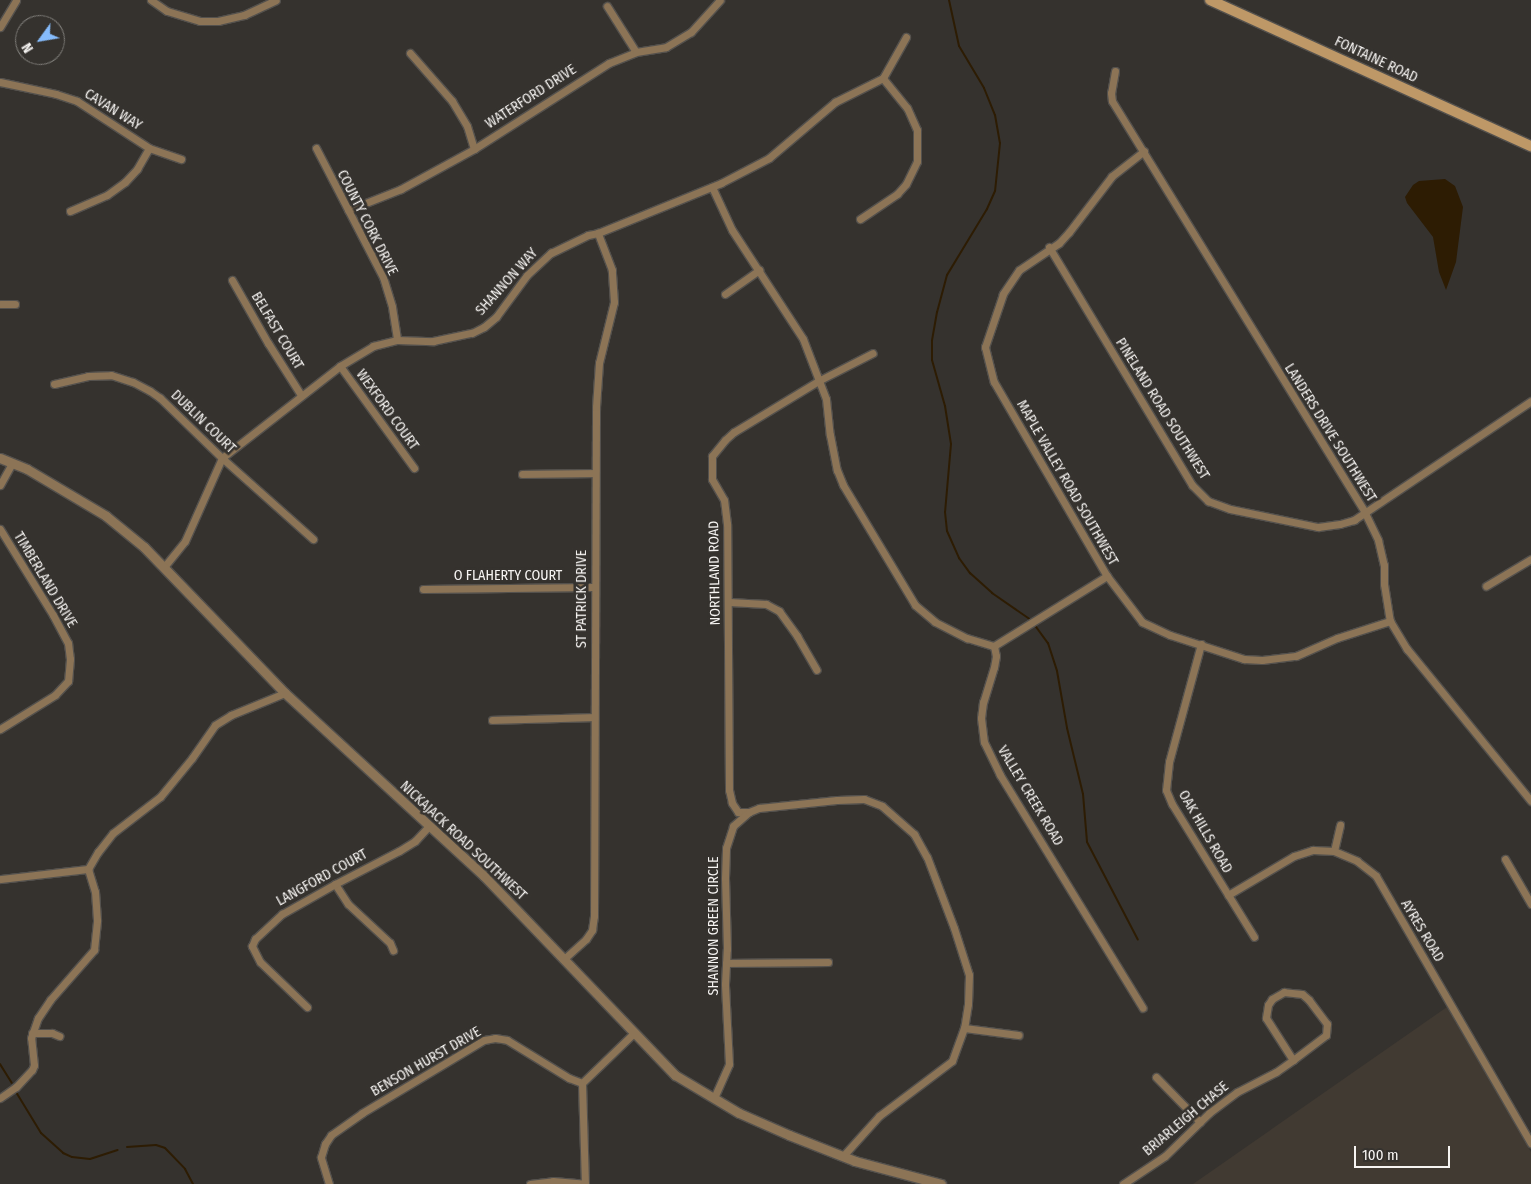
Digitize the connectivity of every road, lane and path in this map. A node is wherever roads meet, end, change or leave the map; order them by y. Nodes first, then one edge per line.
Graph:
1 (16, 0) edge
2 (150, 0) edge
3 (276, 0) edge
4 (720, 0) edge
5 (1210, 0) edge
6 (607, 6) dead end
7 (0, 27) edge
8 (906, 37) dead end
9 (636, 52) junction
10 (410, 53) dead end
11 (1115, 71) dead end
12 (882, 78) junction
13 (0, 82) edge
14 (1531, 146) edge
15 (149, 148) junction
16 (316, 148) dead end
17 (474, 148) junction
18 (1144, 151) junction
19 (181, 159) dead end
20 (712, 187) junction
21 (348, 210) junction
22 (70, 211) dead end
23 (860, 219) dead end
24 (598, 233) junction
25 (1049, 247) junction
26 (759, 270) junction
27 (232, 280) dead end
28 (725, 294) dead end
29 (0, 304) edge
30 (15, 304) dead end
31 (397, 340) junction
32 (873, 353) dead end
33 (340, 366) junction
34 (820, 380) junction
35 (54, 384) dead end
36 (302, 395) junction
37 (1531, 401) edge
38 (0, 458) edge
39 (222, 458) junction
40 (12, 463) junction
41 (414, 468) dead end
42 (595, 473) junction
43 (522, 474) dead end
44 (0, 485) edge
45 (1365, 513) junction
46 (0, 529) edge
47 (313, 539) dead end
48 (1531, 559) edge
49 (164, 567) junction
50 (1106, 576) junction
51 (1486, 586) dead end
52 (594, 588) junction
53 (423, 589) dead end
54 (729, 602) junction
55 (1390, 621) junction
56 (1201, 644) junction
57 (994, 646) junction
58 (817, 670) dead end
59 (285, 693) junction
60 (593, 718) junction
61 (492, 720) dead end
62 (0, 729) edge
63 (1531, 801) edge
64 (749, 812) junction
65 (1340, 825) dead end
66 (429, 826) junction
67 (1334, 852) junction
68 (1505, 859) dead end
69 (88, 868) junction
70 (0, 879) edge
71 (335, 884) junction
72 (1228, 895) junction
73 (1531, 904) edge
74 (1254, 937) dead end
75 (394, 950) dead end
76 (565, 958) junction
77 (828, 962) dead end
78 (726, 963) junction
79 (307, 1007) dead end
80 (1144, 1008) dead end
81 (964, 1028) junction
82 (32, 1033) junction
83 (634, 1033) junction
84 (1019, 1035) dead end
85 (59, 1036) dead end
86 (1294, 1060) junction
87 (1156, 1076) dead end
88 (582, 1083) junction
89 (0, 1098) edge
90 (714, 1098) junction
91 (1200, 1122) junction
92 (1531, 1143) edge
93 (843, 1156) junction
94 (329, 1184) edge
95 (530, 1184) edge
96 (585, 1184) edge
97 (941, 1184) edge
98 (1123, 1184) edge

1 - 7 street
2 - 3 street
4 - 9 street, WATERFORD DRIVE
5 - 14 main road, FONTAINE ROAD
6 - 9 street
8 - 12 street
9 - 17 street, WATERFORD DRIVE
10 - 17 street
11 - 18 street, LANDERS DRIVE SOUTHWEST
12 - 20 street, SHANNON WAY
12 - 23 street
13 - 15 street, CAVAN WAY
15 - 19 street, CAVAN WAY
15 - 22 street
16 - 21 street, COUNTY CORK DRIVE
17 - 21 street, WATERFORD DRIVE
18 - 25 street, MAPLE VALLEY ROAD SOUTHWEST
18 - 45 street, LANDERS DRIVE SOUTHWEST
20 - 24 street, SHANNON WAY
20 - 26 street
21 - 31 street, COUNTY CORK DRIVE
24 - 31 street, SHANNON WAY
24 - 42 street, ST PATRICK DRIVE
25 - 45 street, PINELAND ROAD SOUTHWEST
25 - 50 street, MAPLE VALLEY ROAD SOUTHWEST
26 - 28 street
26 - 34 street
27 - 36 street, BELFAST COURT
29 - 30 street
31 - 33 street, SHANNON WAY
32 - 34 street, NORTHLAND ROAD
33 - 36 street, SHANNON WAY
33 - 41 street, WEXFORD COURT
34 - 54 street, NORTHLAND ROAD
34 - 57 street
35 - 39 street, DUBLIN COURT
36 - 39 street, SHANNON WAY
37 - 45 street, PINELAND ROAD SOUTHWEST
38 - 40 street, NICKAJACK ROAD SOUTHWEST
39 - 47 street, DUBLIN COURT
39 - 49 street, SHANNON WAY
40 - 44 street
40 - 49 street, NICKAJACK ROAD SOUTHWEST
42 - 43 street
42 - 52 street, ST PATRICK DRIVE
45 - 55 street, LANDERS DRIVE SOUTHWEST
46 - 62 street, TIMBERLAND DRIVE
48 - 51 street
49 - 59 street, NICKAJACK ROAD SOUTHWEST
50 - 56 street, MAPLE VALLEY ROAD SOUTHWEST
50 - 57 street
52 - 53 street, O FLAHERTY COURT
52 - 60 street, ST PATRICK DRIVE
54 - 58 street
54 - 64 street, NORTHLAND ROAD
55 - 56 street, MAPLE VALLEY ROAD SOUTHWEST
55 - 63 street, LANDERS DRIVE SOUTHWEST
56 - 72 street, OAK HILLS ROAD
57 - 80 street, VALLEY CREEK ROAD
59 - 66 street, NICKAJACK ROAD SOUTHWEST
59 - 69 street
60 - 61 street
60 - 76 street, ST PATRICK DRIVE
64 - 78 street, SHANNON GREEN CIRCLE
64 - 81 street
65 - 67 street
66 - 71 street, LANGFORD COURT
66 - 76 street, NICKAJACK ROAD SOUTHWEST
67 - 72 street, AYRES ROAD
67 - 92 street, AYRES ROAD
68 - 73 street
69 - 70 street
69 - 82 street
71 - 75 street
71 - 79 street, LANGFORD COURT
72 - 74 street, OAK HILLS ROAD
76 - 83 street, NICKAJACK ROAD SOUTHWEST
77 - 78 street
78 - 90 street, SHANNON GREEN CIRCLE
81 - 84 street
81 - 93 street
82 - 85 street
82 - 89 street
83 - 88 street
83 - 90 street, NICKAJACK ROAD SOUTHWEST
86 - 86 street, BRIARLEIGH CHASE
86 - 91 street, BRIARLEIGH CHASE
87 - 91 street
88 - 94 street, BENSON HURST DRIVE
88 - 96 street
90 - 93 street, NICKAJACK ROAD SOUTHWEST
91 - 98 street, BRIARLEIGH CHASE
93 - 97 street, NICKAJACK ROAD SOUTHWEST
95 - 96 street

